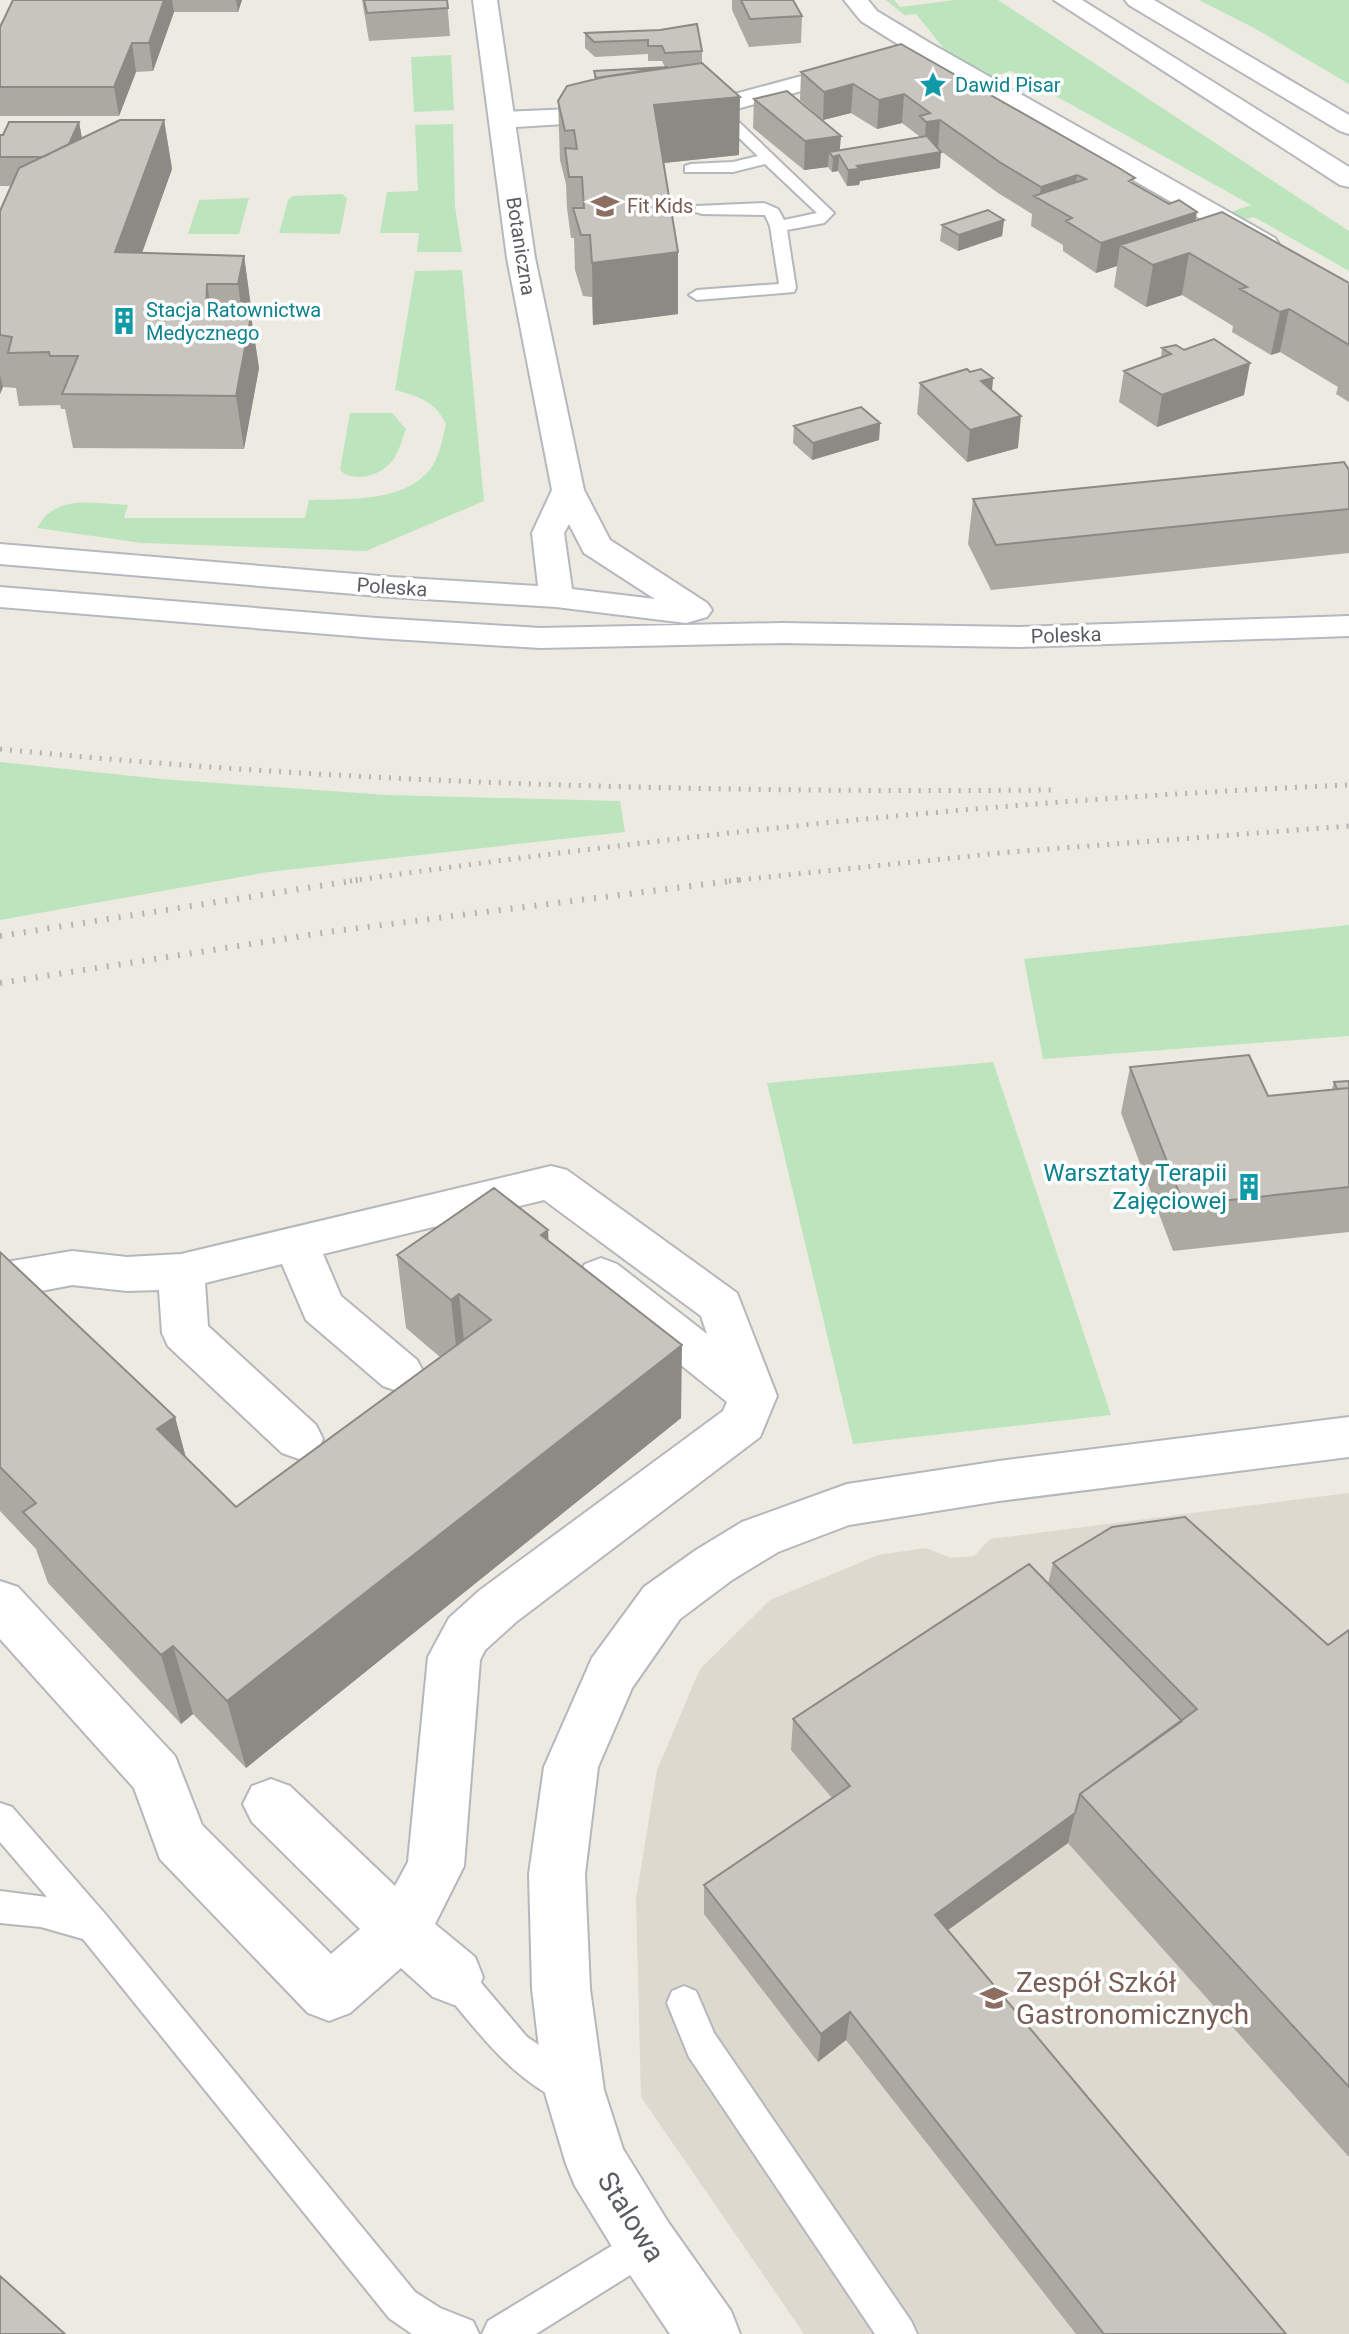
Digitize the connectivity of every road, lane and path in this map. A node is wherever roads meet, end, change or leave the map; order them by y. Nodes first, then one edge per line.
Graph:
1 (485, 0) edge
2 (856, 0) edge
3 (1066, 0) edge
4 (1137, 0) edge
5 (921, 48) junction
6 (713, 105) junction
7 (502, 120) junction
8 (1349, 126) edge
9 (769, 158) junction
10 (691, 169) dead end
11 (1349, 179) edge
12 (702, 209) dead end
13 (778, 226) junction
14 (1287, 257) edge
15 (697, 295) dead end
16 (568, 490) junction
17 (596, 546) junction
18 (0, 554) edge
19 (0, 597) edge
20 (556, 597) junction
21 (702, 615) junction
22 (1349, 626) edge
23 (782, 633) junction
24 (540, 638) junction
25 (296, 1243) junction
26 (181, 1271) junction
27 (601, 1276) dead end
28 (0, 1281) edge
29 (400, 1373) dead end
30 (753, 1396) junction
31 (1349, 1437) edge
32 (299, 1439) dead end
33 (0, 1603) edge
34 (271, 1804) dead end
35 (0, 1818) edge
36 (0, 1907) edge
37 (94, 1926) junction
38 (401, 1931) junction
39 (454, 1977) joint
40 (684, 2003) dead end
41 (574, 2090) junction
42 (646, 2244) junction
43 (460, 2334) edge
44 (501, 2334) edge
45 (708, 2334) edge
46 (898, 2334) edge

1 - 7 main road, Botaniczna
2 - 5 main road
3 - 11 main road
4 - 8 main road
5 - 6 main road
5 - 14 main road
6 - 7 main road
6 - 9 lane
7 - 16 main road, Botaniczna
9 - 10 lane
9 - 13 lane
12 - 13 lane
13 - 15 lane
16 - 17 main road, Botaniczna
16 - 20 main road
17 - 20 main road
17 - 21 main road
18 - 20 main road, Poleska
19 - 24 main road, Poleska
20 - 21 main road, Poleska
20 - 24 main road
21 - 23 main road, Poleska
22 - 23 main road, Poleska
23 - 24 main road, Poleska
25 - 26 main road
25 - 29 main road
25 - 30 main road
26 - 28 main road
26 - 32 main road
27 - 30 main road
30 - 38 main road
31 - 41 main road, Stalowa
33 - 38 main road
34 - 38 main road
35 - 37 lane
36 - 37 lane
37 - 43 lane
38 - 39 main road
39 - 41 lane
40 - 46 lane
41 - 42 main road, Stalowa
42 - 44 lane
42 - 45 main road, Stalowa

